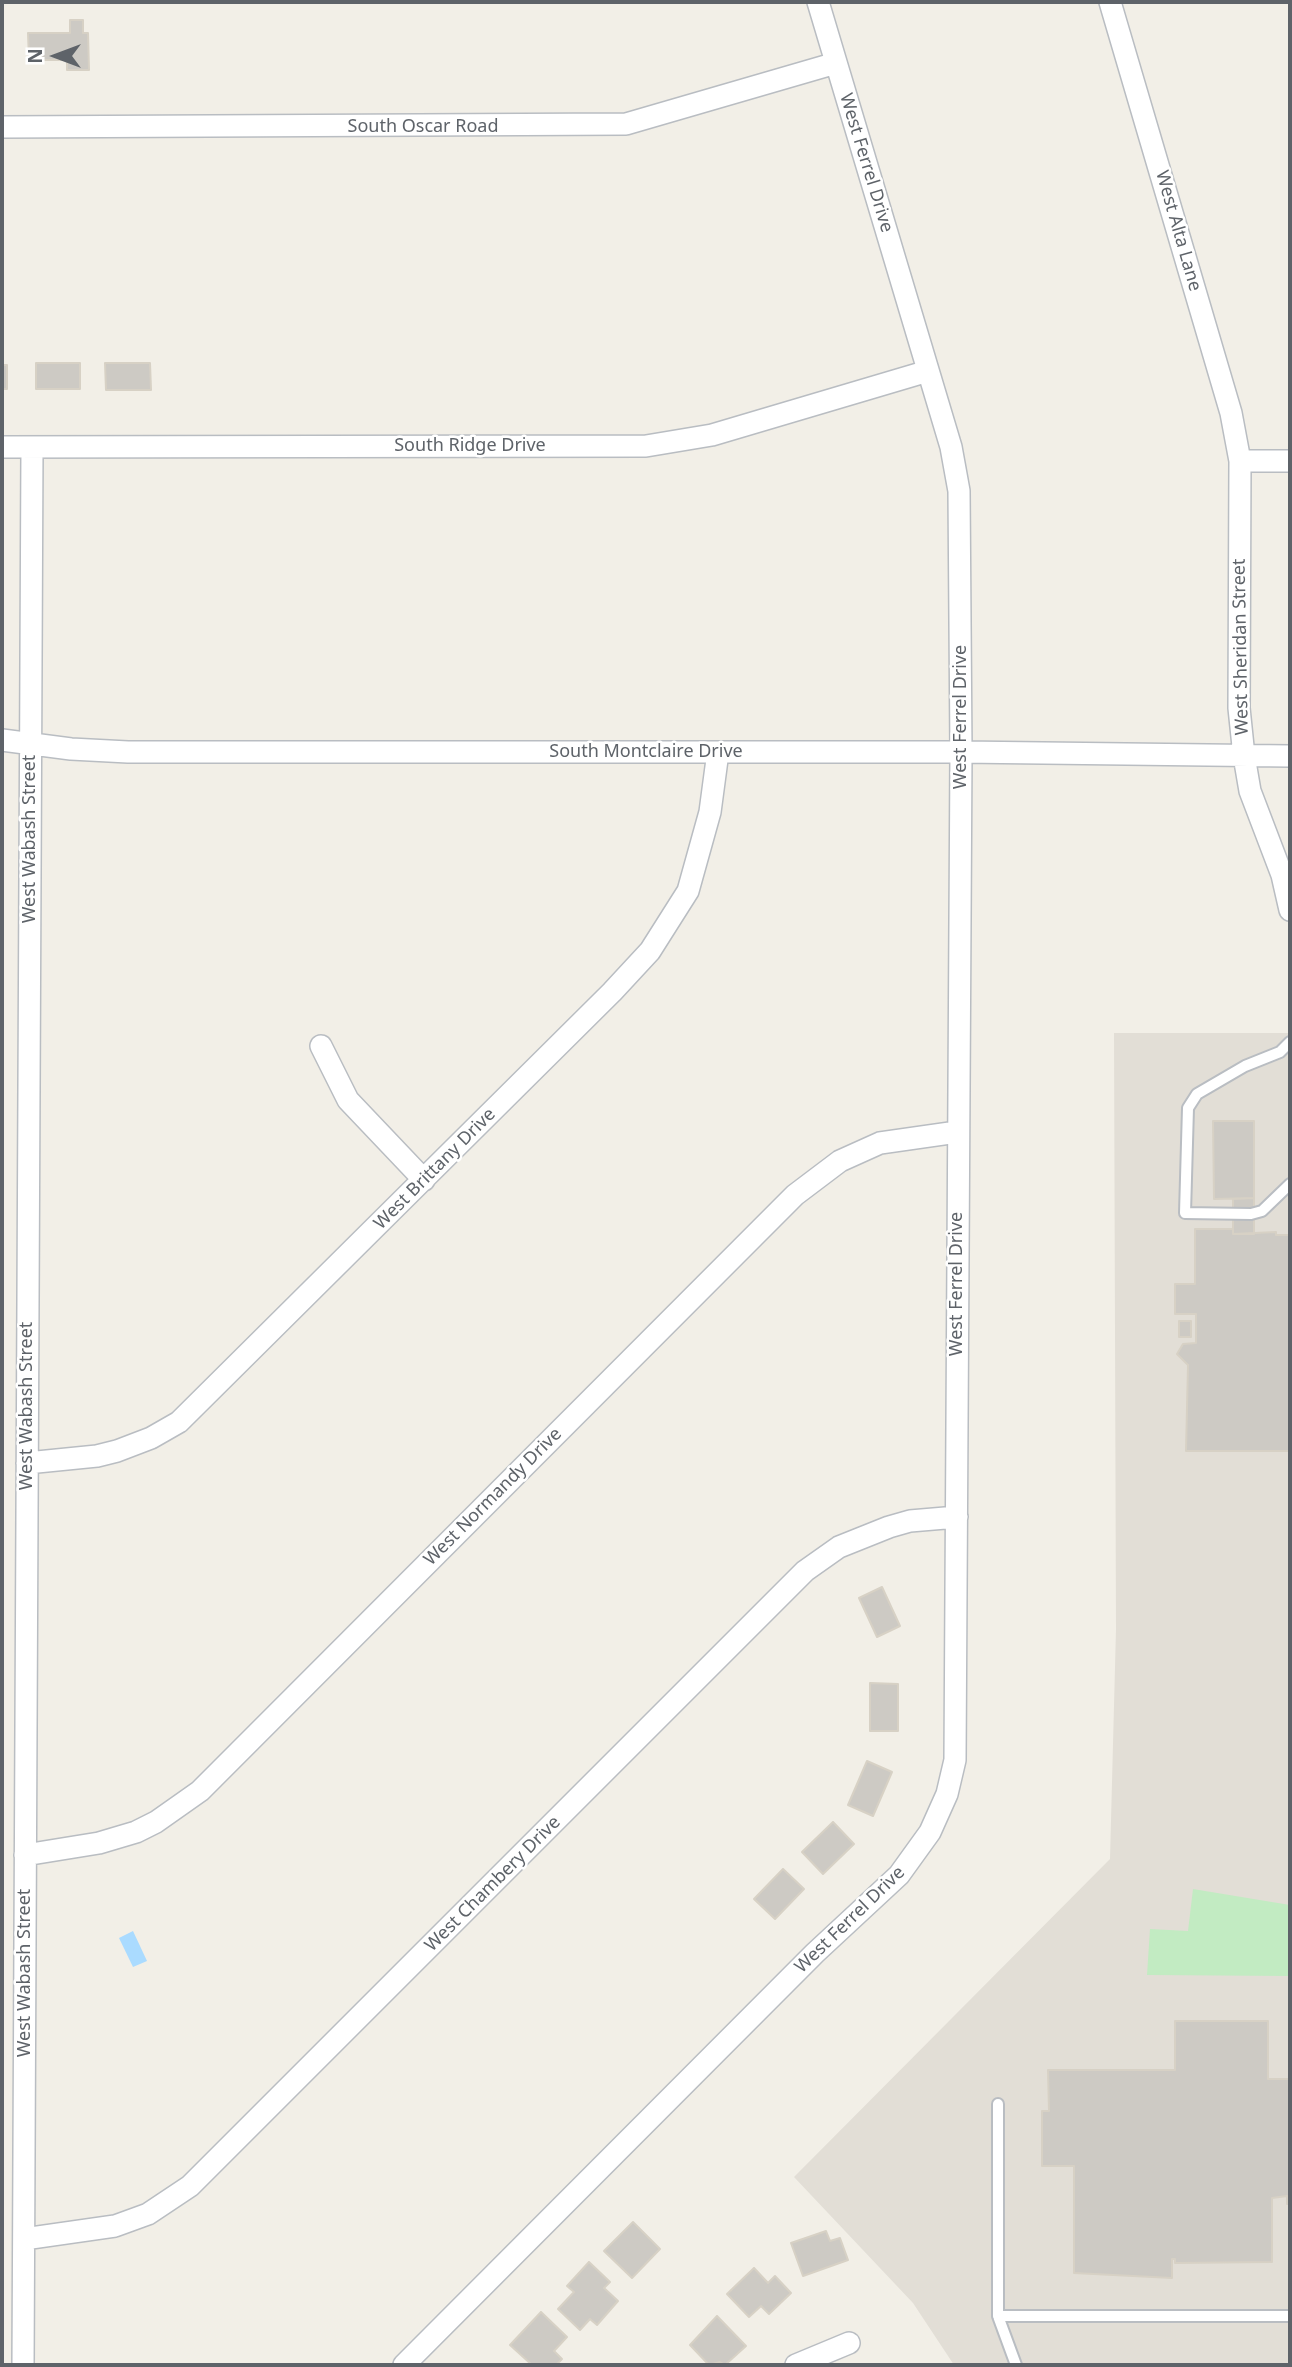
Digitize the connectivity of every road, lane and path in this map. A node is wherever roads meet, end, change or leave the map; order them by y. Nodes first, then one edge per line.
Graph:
1 (818, 2) edge
2 (1110, 2) edge
3 (836, 64) junction
4 (2, 127) edge
5 (928, 371) junction
6 (2, 447) edge
7 (33, 447) junction
8 (1240, 461) junction
9 (1290, 461) edge
10 (2, 740) edge
11 (30, 744) junction
12 (718, 752) junction
13 (961, 752) junction
14 (1244, 756) junction
15 (1290, 756) edge
16 (1290, 910) edge
17 (1290, 1042) edge
18 (321, 1046) dead end
19 (957, 1132) junction
20 (424, 1180) junction
21 (1290, 1184) edge
22 (27, 1463) junction
23 (957, 1517) junction
24 (25, 1855) junction
25 (998, 2104) dead end
26 (24, 2239) junction
27 (998, 2316) junction
28 (1290, 2316) edge
29 (849, 2343) dead end
30 (23, 2365) edge
31 (404, 2365) edge
32 (796, 2365) edge
33 (1017, 2365) edge

1 - 3 street, West Ferrel Drive
2 - 8 street, West Alta Lane
3 - 4 street, South Oscar Road
3 - 5 street, West Ferrel Drive
5 - 7 street, South Ridge Drive
5 - 13 street, West Ferrel Drive
6 - 7 street, South Ridge Drive
7 - 11 street, West Wabash Street
8 - 9 street
8 - 14 street, West Sheridan Street
10 - 11 street, South Montclaire Drive
11 - 12 street, South Montclaire Drive
11 - 22 street, West Wabash Street
12 - 13 street, South Montclaire Drive
12 - 20 street, West Brittany Drive
13 - 14 street, South Montclaire Drive
13 - 19 street, West Ferrel Drive
14 - 15 street, South Montclaire Drive
14 - 16 street, West Sheridan Street
17 - 21 lane
18 - 20 street
19 - 23 street, West Ferrel Drive
19 - 24 street, West Normandy Drive
20 - 22 street, West Brittany Drive
22 - 24 street, West Wabash Street
23 - 26 street, West Chambery Drive
23 - 31 street, West Ferrel Drive
24 - 26 street, West Wabash Street
25 - 27 lane
26 - 30 street, West Wabash Street
27 - 28 lane
27 - 33 lane
29 - 32 street

